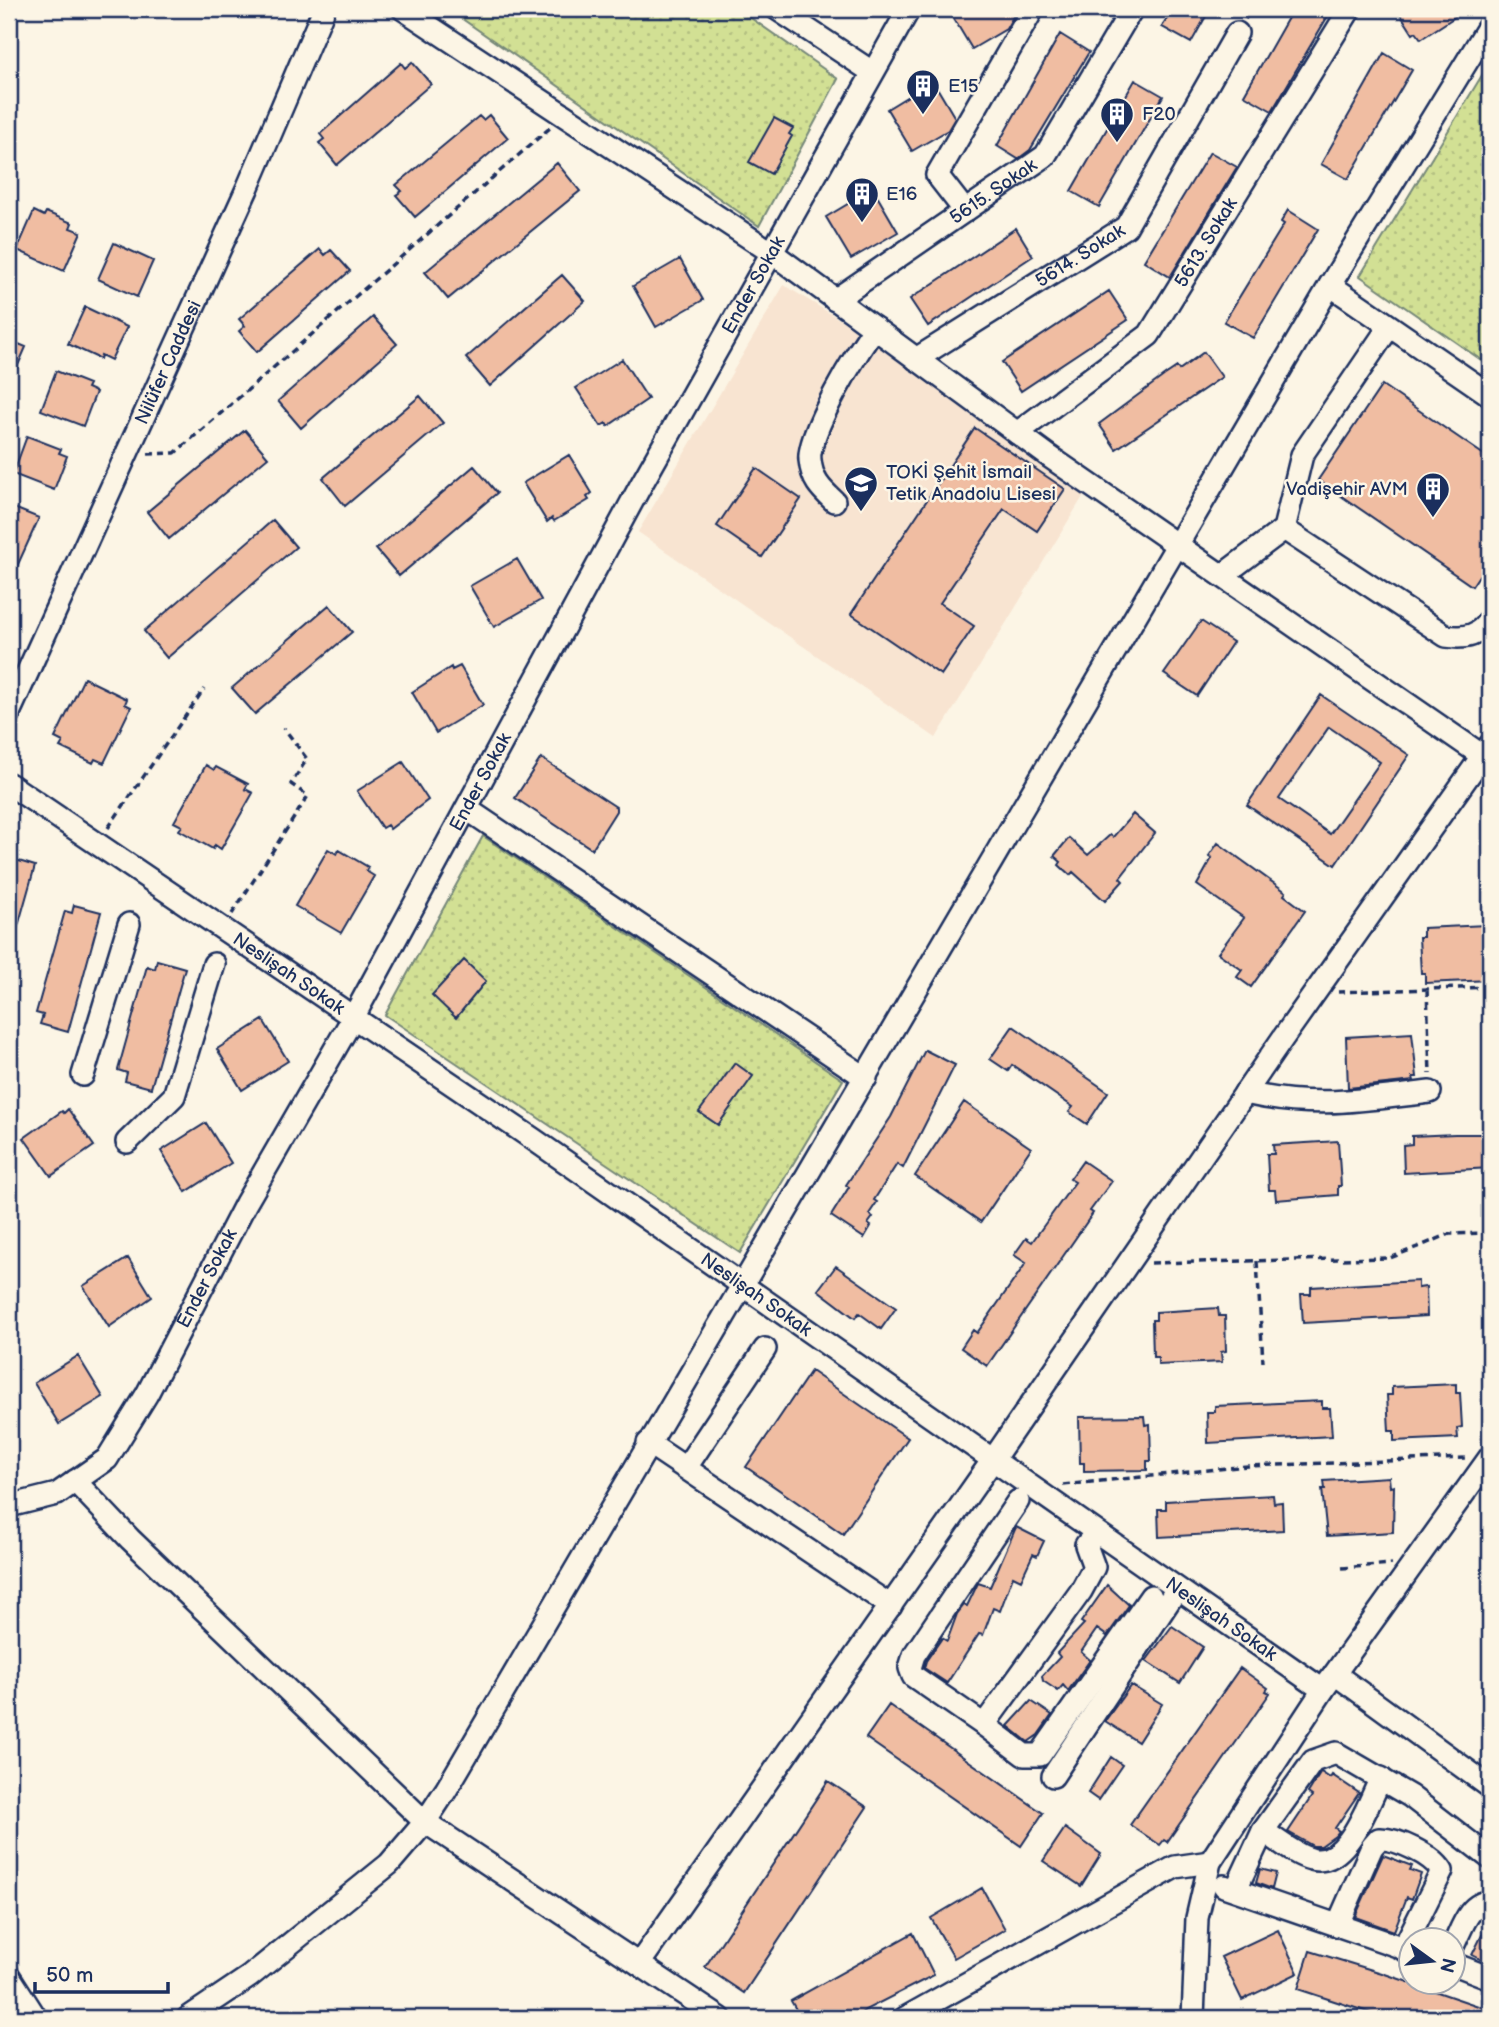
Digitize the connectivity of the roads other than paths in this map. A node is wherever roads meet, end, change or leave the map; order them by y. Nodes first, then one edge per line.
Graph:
1 (324, 9) edge
2 (402, 9) edge
3 (777, 9) edge
4 (909, 9) edge
5 (1033, 9) edge
6 (1132, 9) edge
7 (1350, 9) edge
8 (1490, 24) edge
9 (1237, 33) dead end
10 (872, 72) junction
11 (965, 211) junction
12 (771, 252) junction
13 (1330, 285) junction
14 (835, 300) junction
15 (1389, 327) junction
16 (875, 328) junction
17 (916, 359) junction
18 (1490, 396) edge
19 (1017, 433) junction
20 (834, 501) dead end
21 (1284, 529) junction
22 (1179, 545) junction
23 (1223, 575) junction
24 (1490, 619) edge
25 (9, 713) edge
26 (1488, 754) edge
27 (9, 785) edge
28 (467, 808) junction
29 (129, 924) dead end
30 (214, 964) dead end
31 (353, 1018) junction
32 (83, 1075) dead end
33 (866, 1078) junction
34 (1430, 1092) road end
35 (1245, 1093) junction
36 (127, 1142) dead end
37 (741, 1286) junction
38 (765, 1349) dead end
39 (648, 1443) junction
40 (1484, 1457) edge
41 (992, 1461) junction
42 (687, 1466) junction
43 (75, 1481) junction
44 (1025, 1495) junction
45 (9, 1506) edge
46 (1096, 1534) junction
47 (1177, 1589) junction
48 (1152, 1596) dead end
49 (891, 1606) junction
50 (1329, 1682) junction
51 (984, 1725) junction
52 (1053, 1776) dead end
53 (1381, 1778) junction
54 (1490, 1787) edge
55 (425, 1822) junction
56 (1264, 1831) junction
57 (1490, 1858) edge
58 (1208, 1870) junction
59 (1236, 1889) junction
60 (1490, 1902) edge
61 (1338, 1924) junction
62 (1418, 1926) edge
63 (1463, 1926) edge
64 (1398, 1947) edge
65 (639, 1964) junction
66 (1468, 1969) edge
67 (9, 1976) edge
68 (1490, 1978) edge
69 (36, 2018) edge
70 (188, 2018) edge
71 (720, 2018) edge
72 (905, 2018) edge
73 (1193, 2018) edge

1 - 25 street, Nilüfer Caddesi
2 - 12 street
3 - 10 street
4 - 10 street, Ender Sokak
5 - 11 street
6 - 11 street, 5615. Sokak
7 - 19 street, 5613. Sokak
8 - 13 street
9 - 17 street, 5614. Sokak
10 - 12 street, Ender Sokak
11 - 14 street, 5615. Sokak
12 - 14 street
12 - 28 street, Ender Sokak
13 - 15 street
13 - 22 street
14 - 16 street
15 - 18 street
15 - 21 street
16 - 17 street
16 - 20 street
17 - 19 street
19 - 22 street
21 - 23 street
21 - 24 street
22 - 23 street
22 - 33 street
23 - 26 street
26 - 35 street
27 - 31 street, Neslişah Sokak
28 - 31 street, Ender Sokak
28 - 33 street
29 - 32 street
30 - 36 street
31 - 37 street, Neslişah Sokak
31 - 43 street, Ender Sokak
33 - 37 street
34 - 35 street
35 - 41 street
37 - 39 street
37 - 41 street, Neslişah Sokak
38 - 42 street
39 - 42 street
39 - 55 street
40 - 50 street
41 - 44 street, Neslişah Sokak
41 - 49 street
42 - 49 street
43 - 45 street, Ender Sokak
43 - 55 street
44 - 46 street, Neslişah Sokak
44 - 51 street
46 - 47 street, Neslişah Sokak
46 - 51 street
47 - 50 street, Neslişah Sokak
47 - 52 street
48 - 51 street
49 - 65 street
50 - 54 street, Neslişah Sokak
50 - 58 street
53 - 56 street
53 - 56 street
53 - 57 street
55 - 65 street
55 - 70 street
56 - 59 street
58 - 59 street
58 - 72 street
58 - 73 street
59 - 61 street
60 - 63 street
61 - 62 street
61 - 64 street
65 - 71 street
66 - 68 street
67 - 69 street

